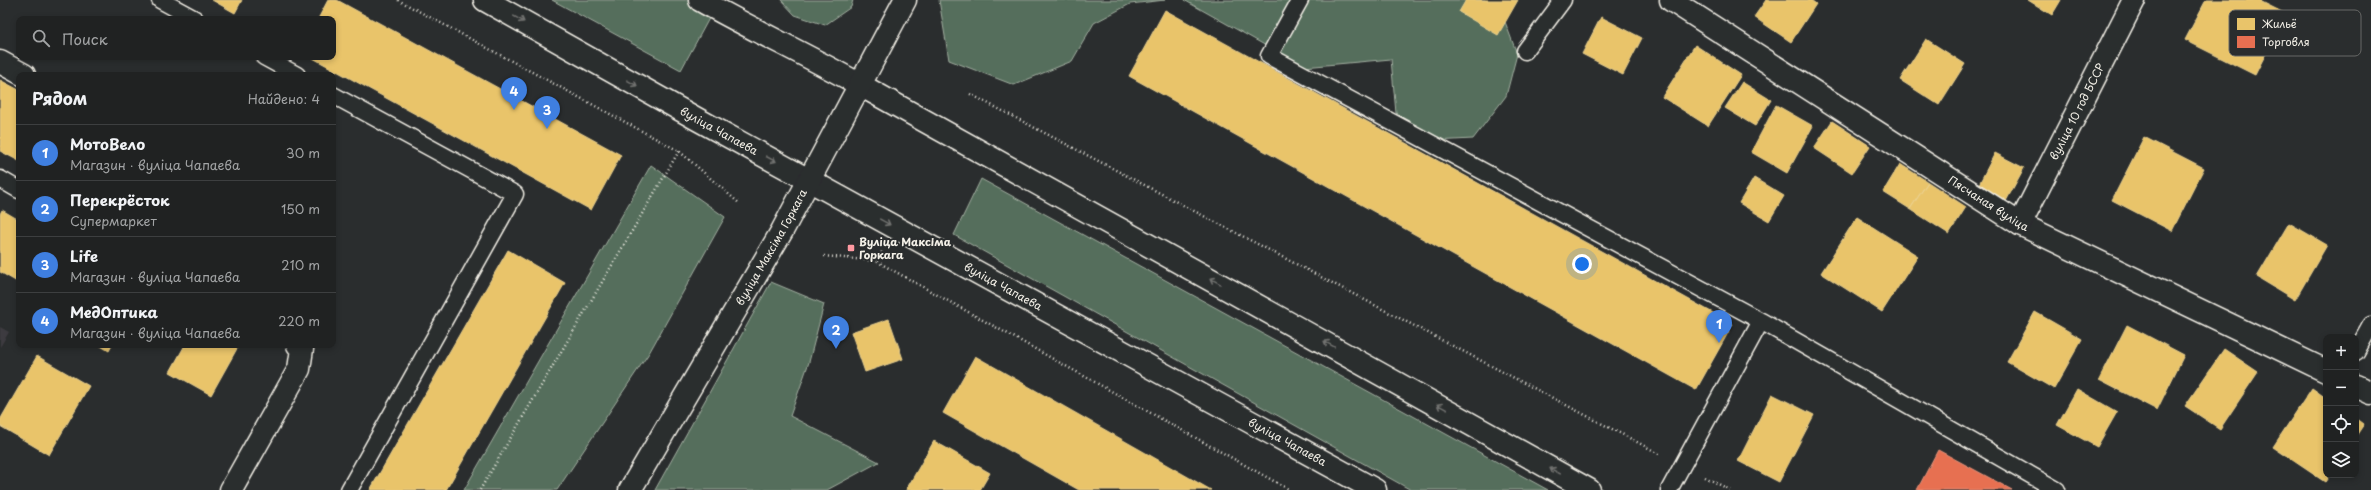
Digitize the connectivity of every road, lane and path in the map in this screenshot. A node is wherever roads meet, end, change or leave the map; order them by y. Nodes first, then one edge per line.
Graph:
1 (160, 0) edge
2 (398, 0) edge
3 (485, 0) edge
4 (700, 0) edge
5 (905, 0) edge
6 (1300, 0) edge
7 (1563, 0) edge
8 (1671, 0) edge
9 (2134, 0) edge
10 (189, 16) edge
11 (1525, 51) dead end
12 (270, 60) edge
13 (0, 62) edge
14 (18, 72) edge
15 (292, 72) edge
16 (861, 85) junction
17 (970, 94) dead end
18 (336, 97) edge
19 (679, 150) junction
20 (0, 179) edge
21 (809, 180) junction
22 (16, 188) edge
23 (740, 204) dead end
24 (2020, 224) junction
25 (883, 250) dead end
26 (824, 256) dead end
27 (876, 261) junction
28 (1761, 321) junction
29 (2371, 326) edge
30 (2359, 347) edge
31 (301, 348) edge
32 (2324, 370) edge
33 (2359, 387) edge
34 (2371, 393) edge
35 (1683, 466) junction
36 (231, 490) edge
37 (349, 490) edge
38 (480, 490) edge
39 (630, 490) edge
40 (1290, 490) edge
41 (1375, 490) edge
42 (1589, 490) edge
43 (1669, 490) edge
44 (1730, 490) edge
45 (2057, 490) edge

1 - 10 lane
2 - 19 path
3 -> 21 main road, вуліца Чапаева
4 - 16 main road
5 - 16 main road, вуліца Максіма Горкага
6 - 28 lane
7 - 11 lane
8 - 24 main road, Пясчаная вуліца
9 - 24 main road, вуліца 10 год БССР
12 - 15 lane
13 - 14 main road
16 - 21 main road, вуліца Максіма Горкага
42 -> 16 main road
17 - 35 path
18 - 37 lane
19 - 23 path
19 - 38 path
20 - 22 lane
21 - 39 main road, вуліца Максіма Горкага
21 -> 41 main road, вуліца Чапаева
24 - 32 main road, Пясчаная вуліца
25 - 27 path
26 - 27 path
27 - 40 path
28 - 35 lane
28 - 45 lane
29 - 30 lane
31 - 36 main road
33 - 34 main road
35 - 43 lane
35 - 44 path

